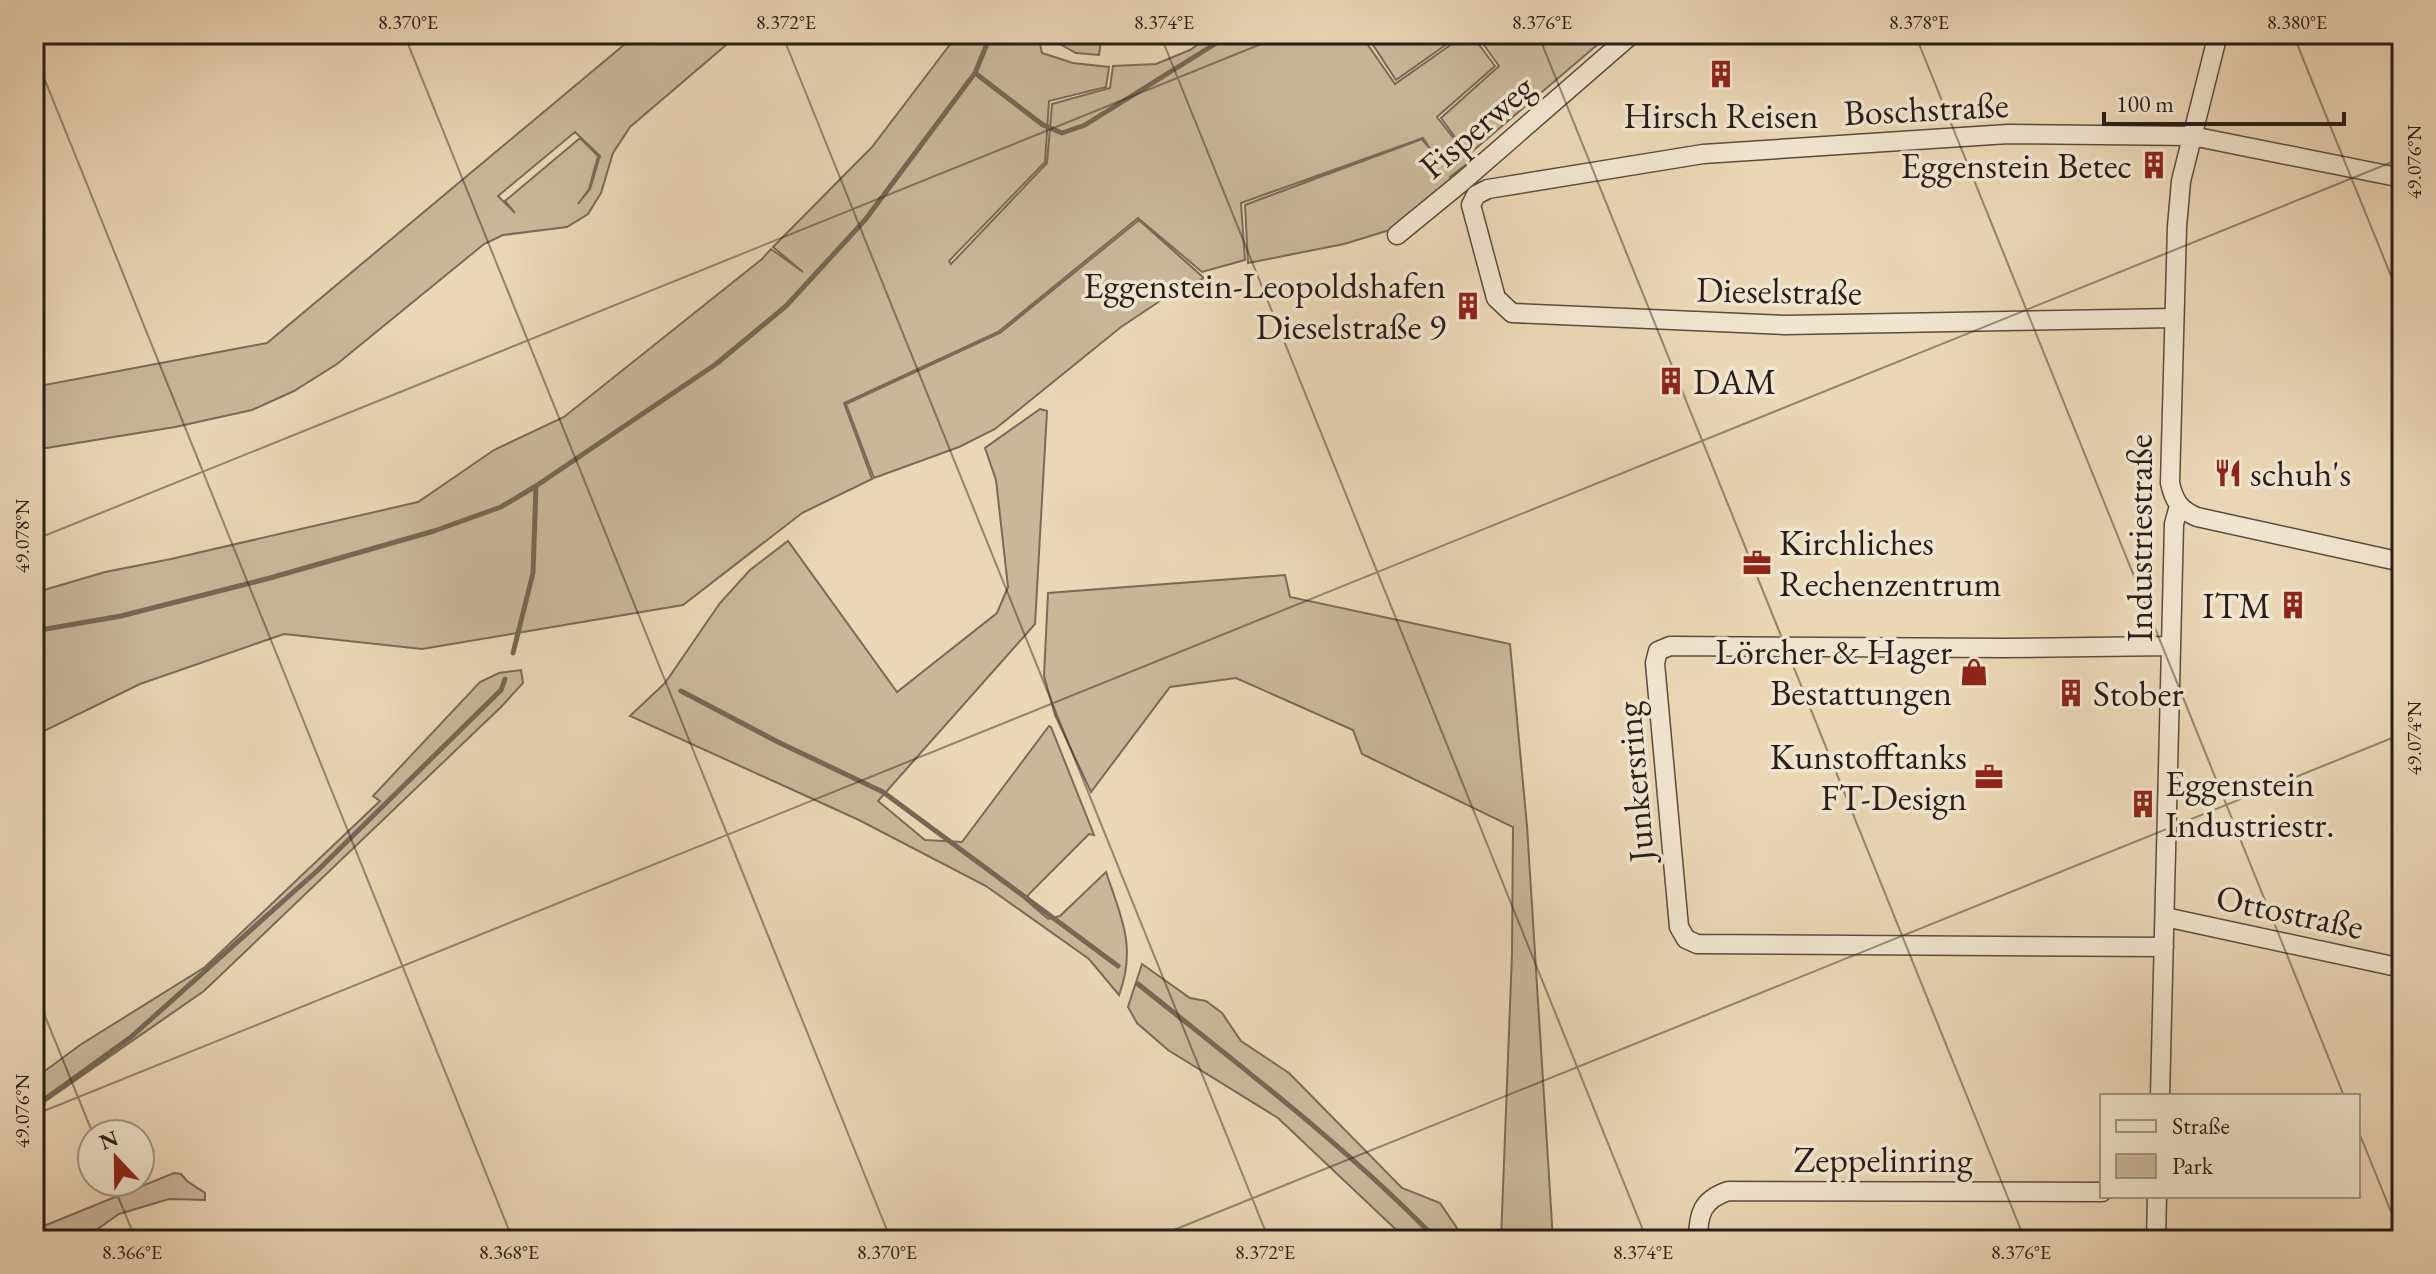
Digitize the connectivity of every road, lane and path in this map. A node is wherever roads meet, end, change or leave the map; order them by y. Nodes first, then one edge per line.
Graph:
1 (1632, 34) edge
2 (2218, 34) edge
3 (2192, 136) junction
4 (2402, 178) edge
5 (1476, 195) joint
6 (1397, 235) dead end
7 (2174, 318) junction
8 (2179, 506) junction
9 (2402, 562) edge
10 (2170, 646) junction
11 (2165, 917) junction
12 (2164, 947) junction
13 (2402, 968) edge
14 (2160, 1094) edge
15 (2100, 1192) edge
16 (2157, 1198) edge
17 (1698, 1240) edge
18 (2156, 1240) edge

1 - 6 street, Fisperweg
2 - 3 street, Industriestraße
3 - 4 street, Boschstraße
3 - 5 street, Boschstraße
3 - 7 street, Industriestraße
5 - 7 street, Dieselstraße
7 - 8 street, Industriestraße
8 - 9 street
8 - 10 street, Industriestraße
10 - 11 street, Industriestraße
10 - 12 street, Junkersring
11 - 12 street, Industriestraße
11 - 13 street, Ottostraße
12 - 14 street, Industriestraße
15 - 17 street, Zeppelinring
16 - 18 street

